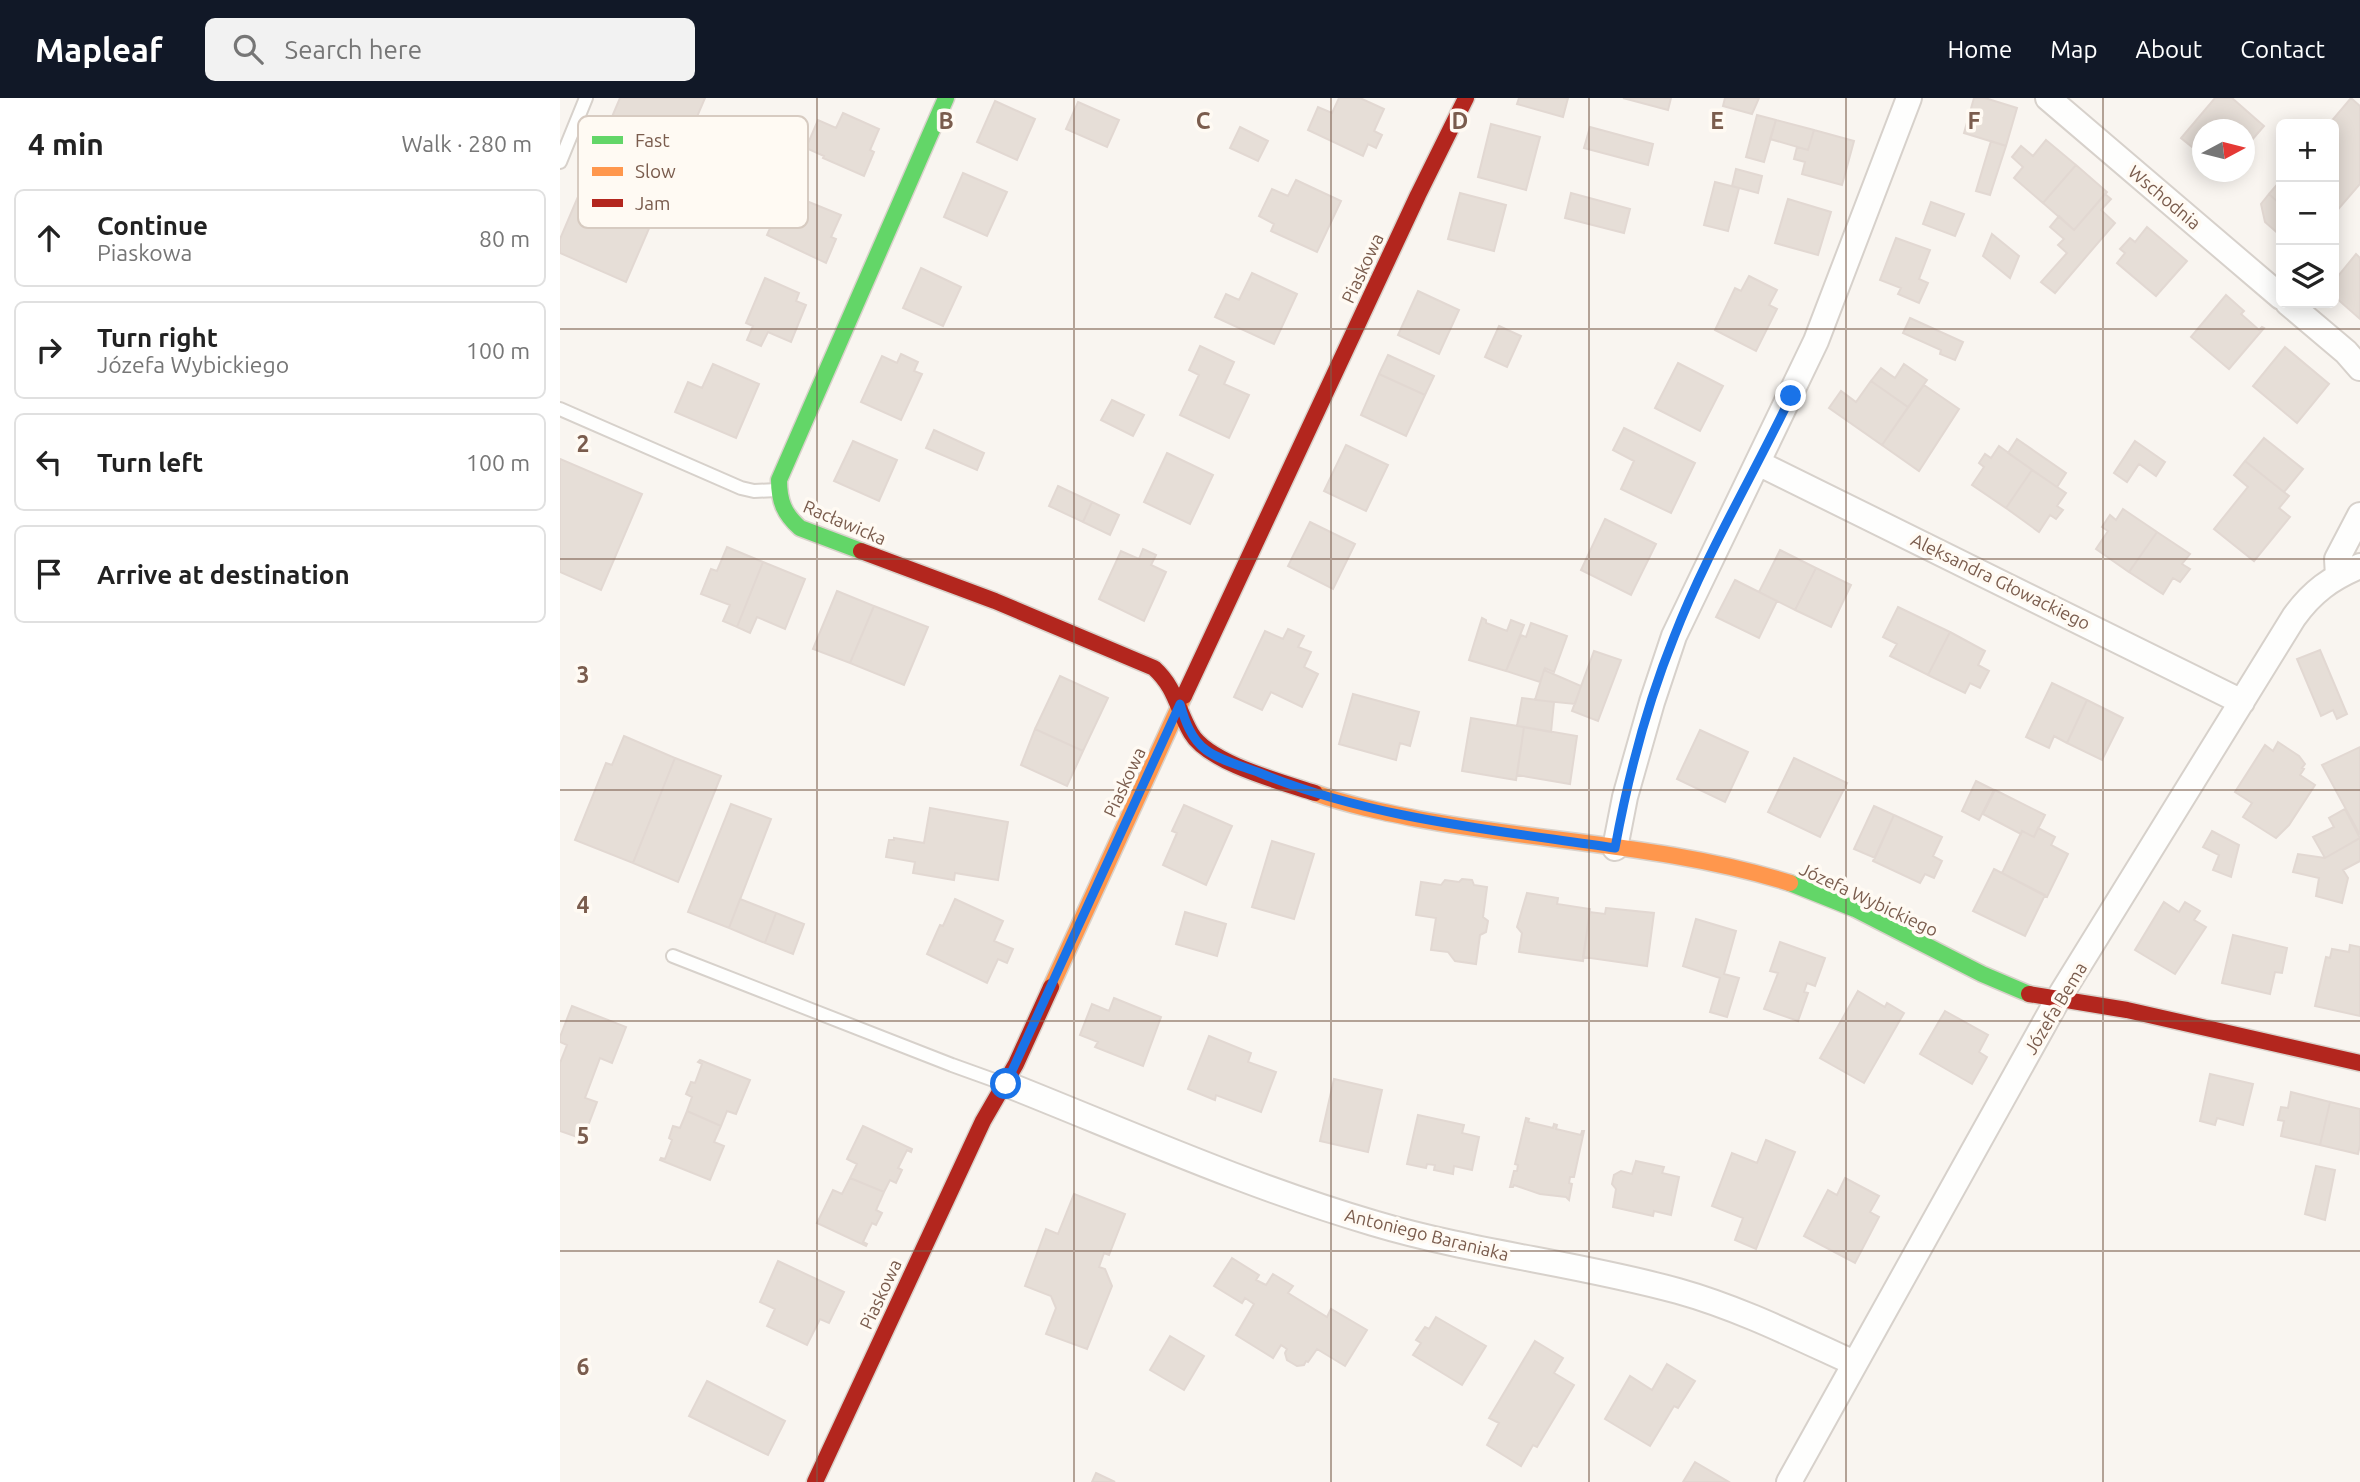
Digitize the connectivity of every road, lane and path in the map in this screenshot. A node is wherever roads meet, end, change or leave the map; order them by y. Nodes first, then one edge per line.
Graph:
1 (586, 98) edge
2 (946, 98) edge
3 (1466, 98) edge
4 (1909, 98) edge
5 (2048, 98) edge
6 (579, 116) edge
7 (578, 118) edge
8 (560, 162) edge
9 (2276, 293) edge
10 (2294, 308) edge
11 (2360, 368) edge
12 (560, 409) edge
13 (1758, 463) junction
14 (778, 490) junction
15 (2360, 515) edge
16 (2349, 571) edge
17 (2242, 702) junction
18 (1180, 704) junction
19 (1615, 848) junction
20 (673, 956) dead end
21 (2058, 999) junction
22 (2360, 1063) edge
23 (1006, 1084) junction
24 (1854, 1363) junction
25 (815, 1482) edge
26 (1789, 1482) edge

1 - 6 lane
2 - 14 street
3 - 18 street, Piaskowa
4 - 13 street
5 - 9 street, Wschodnia
7 - 8 lane
10 - 11 street
12 - 14 lane
13 - 17 street, Aleksandra Głowackiego
13 - 19 street
14 - 18 street, Racławicka
15 - 16 street
16 - 17 street, Józefa Bema
17 - 21 street, Józefa Bema
18 - 19 street, Józefa Wybickiego
18 - 23 street, Piaskowa
19 - 21 street, Józefa Wybickiego
20 - 23 lane
21 - 22 street, Józefa Wybickiego
21 - 24 street, Józefa Bema
23 - 24 street, Antoniego Baraniaka
23 - 25 street, Piaskowa
24 - 26 street, Józefa Bema

